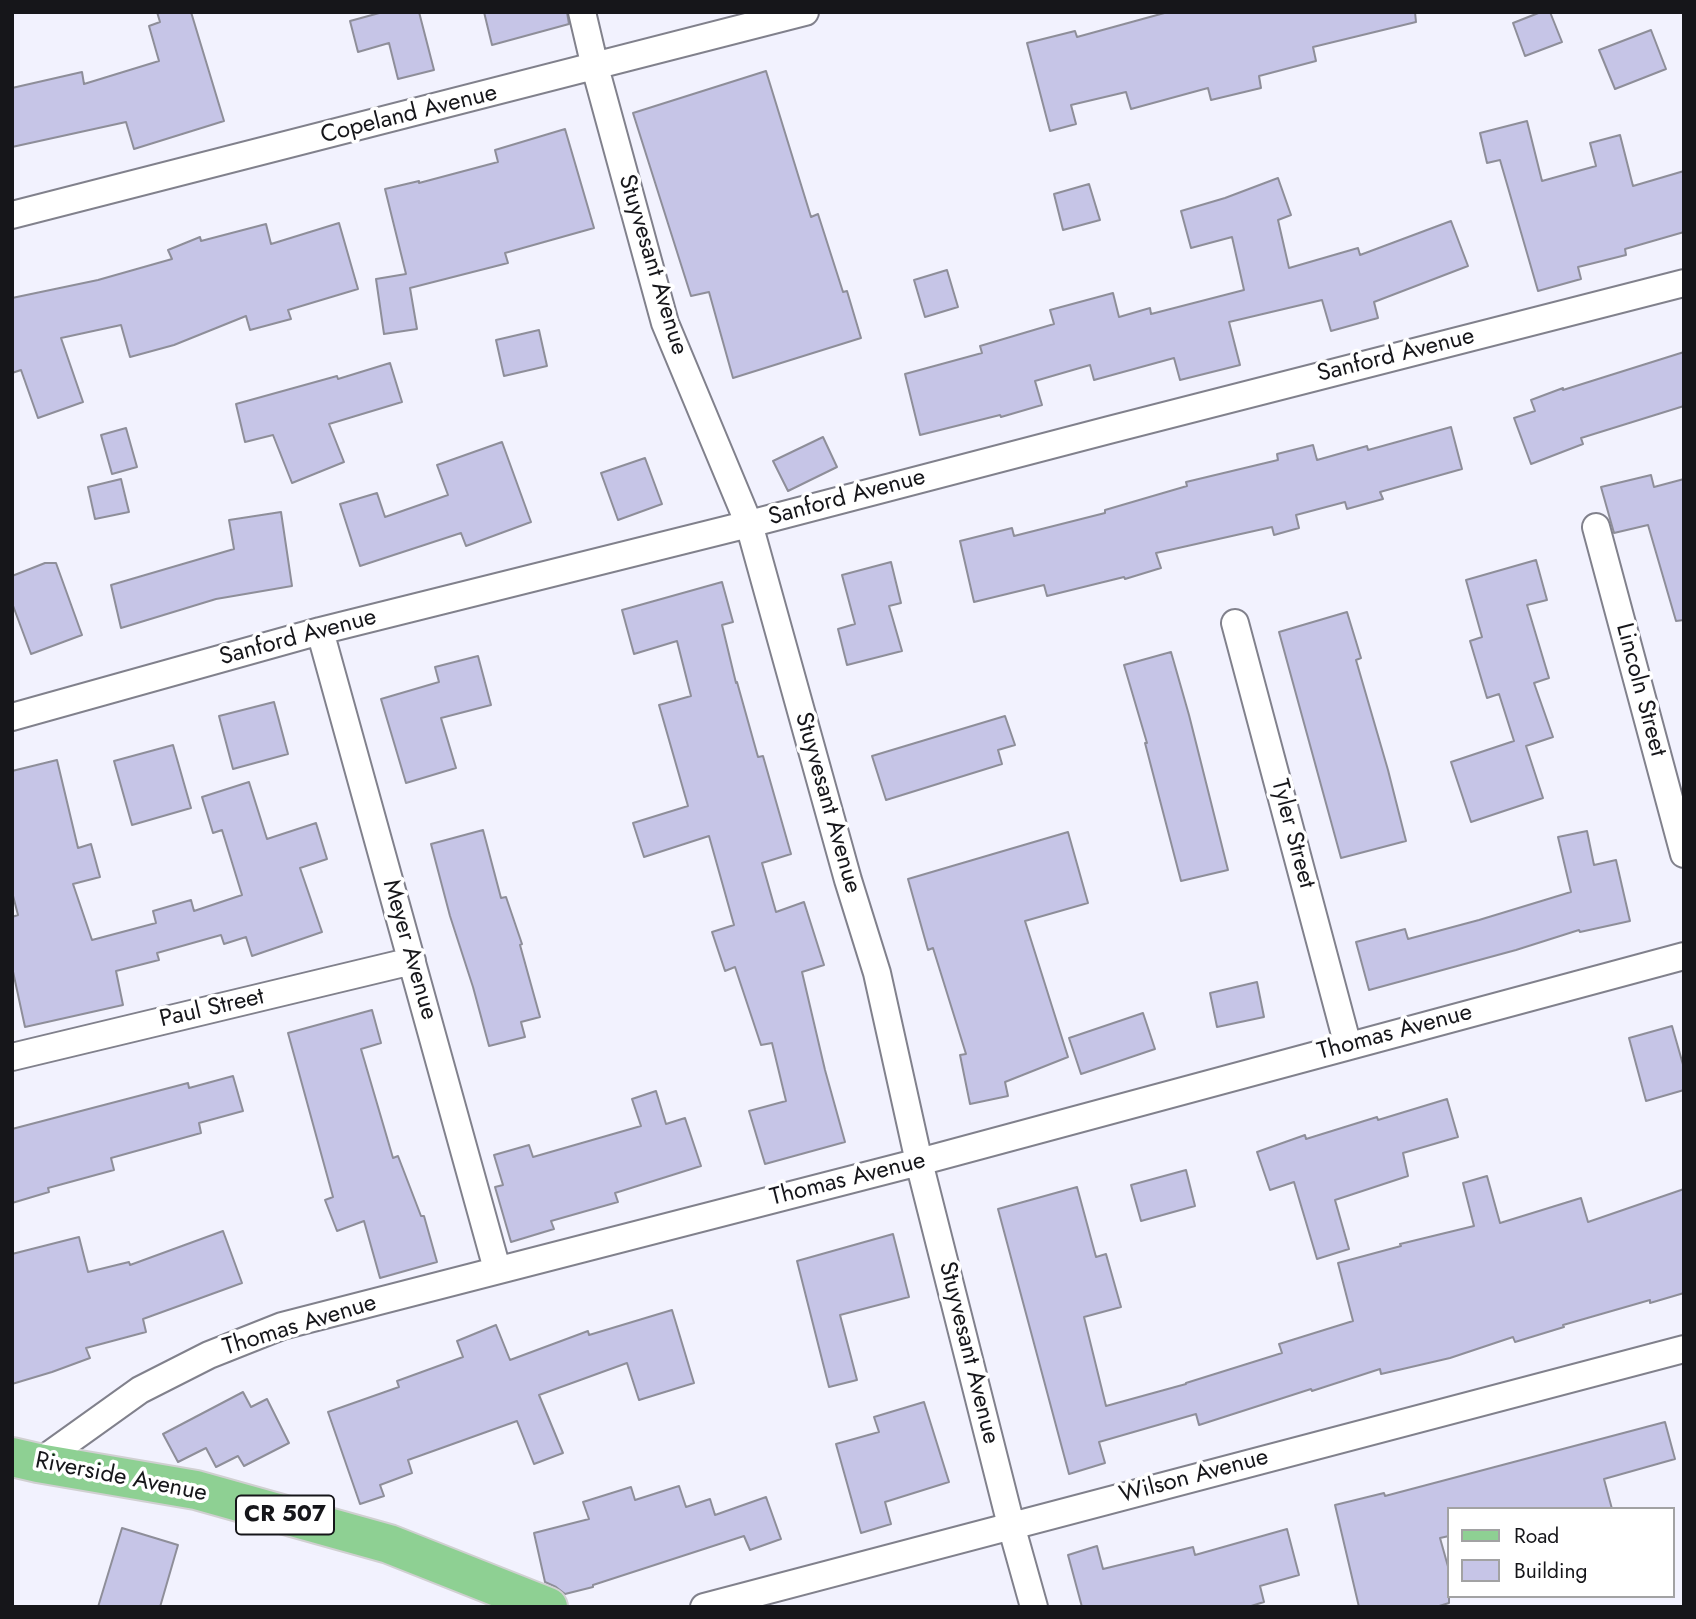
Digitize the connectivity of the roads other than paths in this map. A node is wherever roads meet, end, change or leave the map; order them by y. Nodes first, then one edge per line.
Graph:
1 (582, 12) edge
2 (805, 12) edge
3 (595, 67) junction
4 (12, 215) edge
5 (1684, 283) edge
6 (749, 524) junction
7 (1596, 527) dead end
8 (1235, 623) dead end
9 (320, 631) junction
10 (12, 717) edge
11 (1684, 854) edge
12 (1684, 956) edge
13 (412, 961) junction
14 (1349, 1046) junction
15 (12, 1056) edge
16 (919, 1162) junction
17 (498, 1269) junction
18 (1684, 1349) edge
19 (25, 1460) edge
20 (1012, 1525) junction
21 (548, 1607) edge
22 (704, 1607) edge
23 (1034, 1607) edge

1 - 3 street, Stuyvesant Avenue
2 - 3 street, Copeland Avenue
3 - 4 street, Copeland Avenue
3 - 6 street, Stuyvesant Avenue
5 - 6 street, Sanford Avenue
6 - 9 street, Sanford Avenue
6 - 16 street, Stuyvesant Avenue
7 - 11 street, Lincoln Street
8 - 14 street, Tyler Street
9 - 10 street, Sanford Avenue
9 - 13 street, Meyer Avenue
12 - 14 street, Thomas Avenue
13 - 15 street, Paul Street
13 - 17 street, Meyer Avenue
14 - 16 street, Thomas Avenue
16 - 17 street, Thomas Avenue
16 - 20 street, Stuyvesant Avenue
17 - 19 street, Thomas Avenue
18 - 20 street, Wilson Avenue
19 - 21 main road, Riverside Avenue / CR 507
20 - 22 street, Wilson Avenue
20 - 23 street, Stuyvesant Avenue

